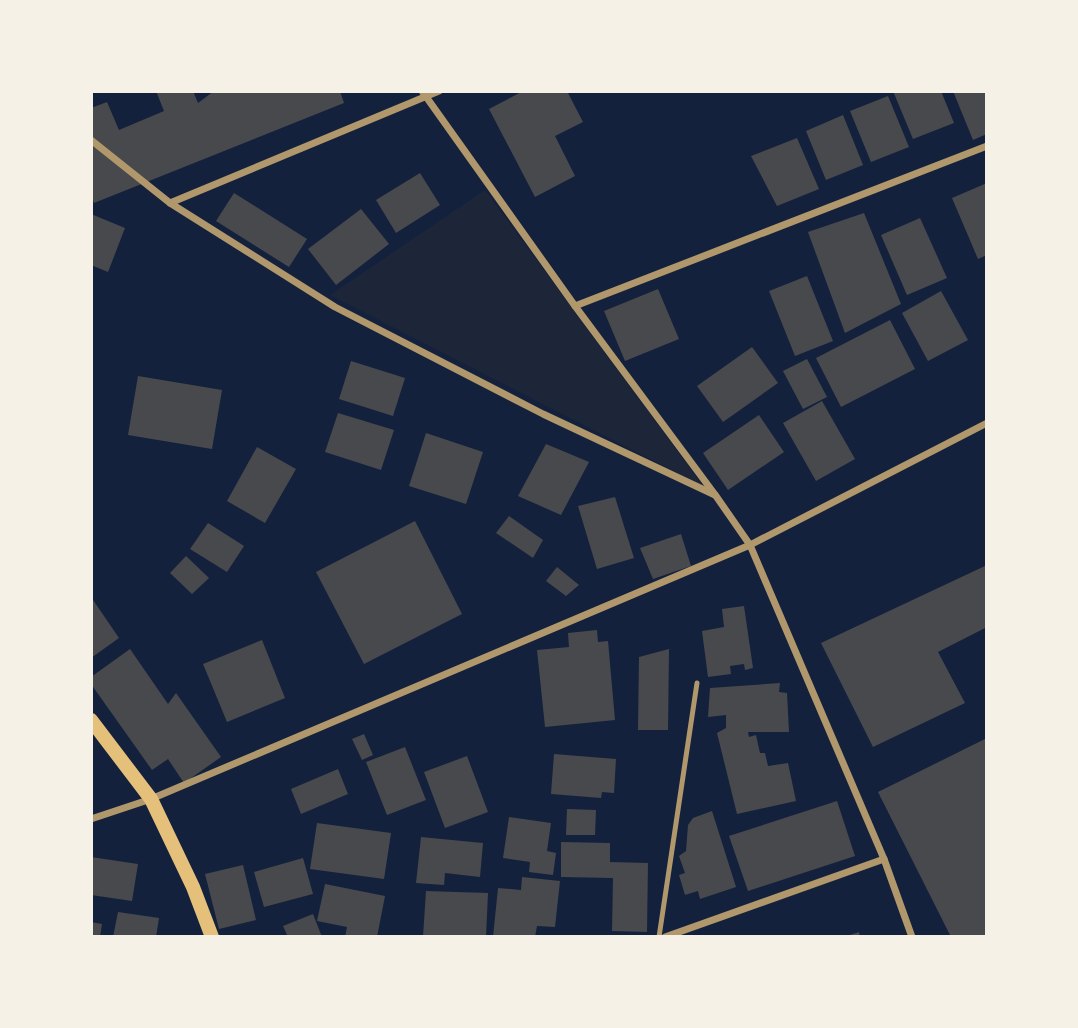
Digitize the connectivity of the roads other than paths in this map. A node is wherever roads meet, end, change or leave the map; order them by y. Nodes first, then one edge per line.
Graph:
1 (439, 91) edge
2 (424, 94) edge
3 (91, 140) edge
4 (987, 146) edge
5 (170, 203) junction
6 (575, 306) junction
7 (987, 423) edge
8 (716, 496) junction
9 (750, 545) junction
10 (697, 683) dead end
11 (91, 720) edge
12 (151, 799) junction
13 (91, 819) edge
14 (884, 859) junction
15 (212, 937) edge
16 (659, 937) edge
17 (665, 937) edge
18 (912, 937) edge

1 - 2 street
2 - 5 street
2 - 6 street
3 - 5 street
4 - 6 street
5 - 8 street
6 - 8 street
7 - 9 street
8 - 9 street
9 - 12 street
9 - 14 street
10 - 16 lane
11 - 12 main road
12 - 13 street
12 - 15 main road
14 - 17 street
14 - 18 street

